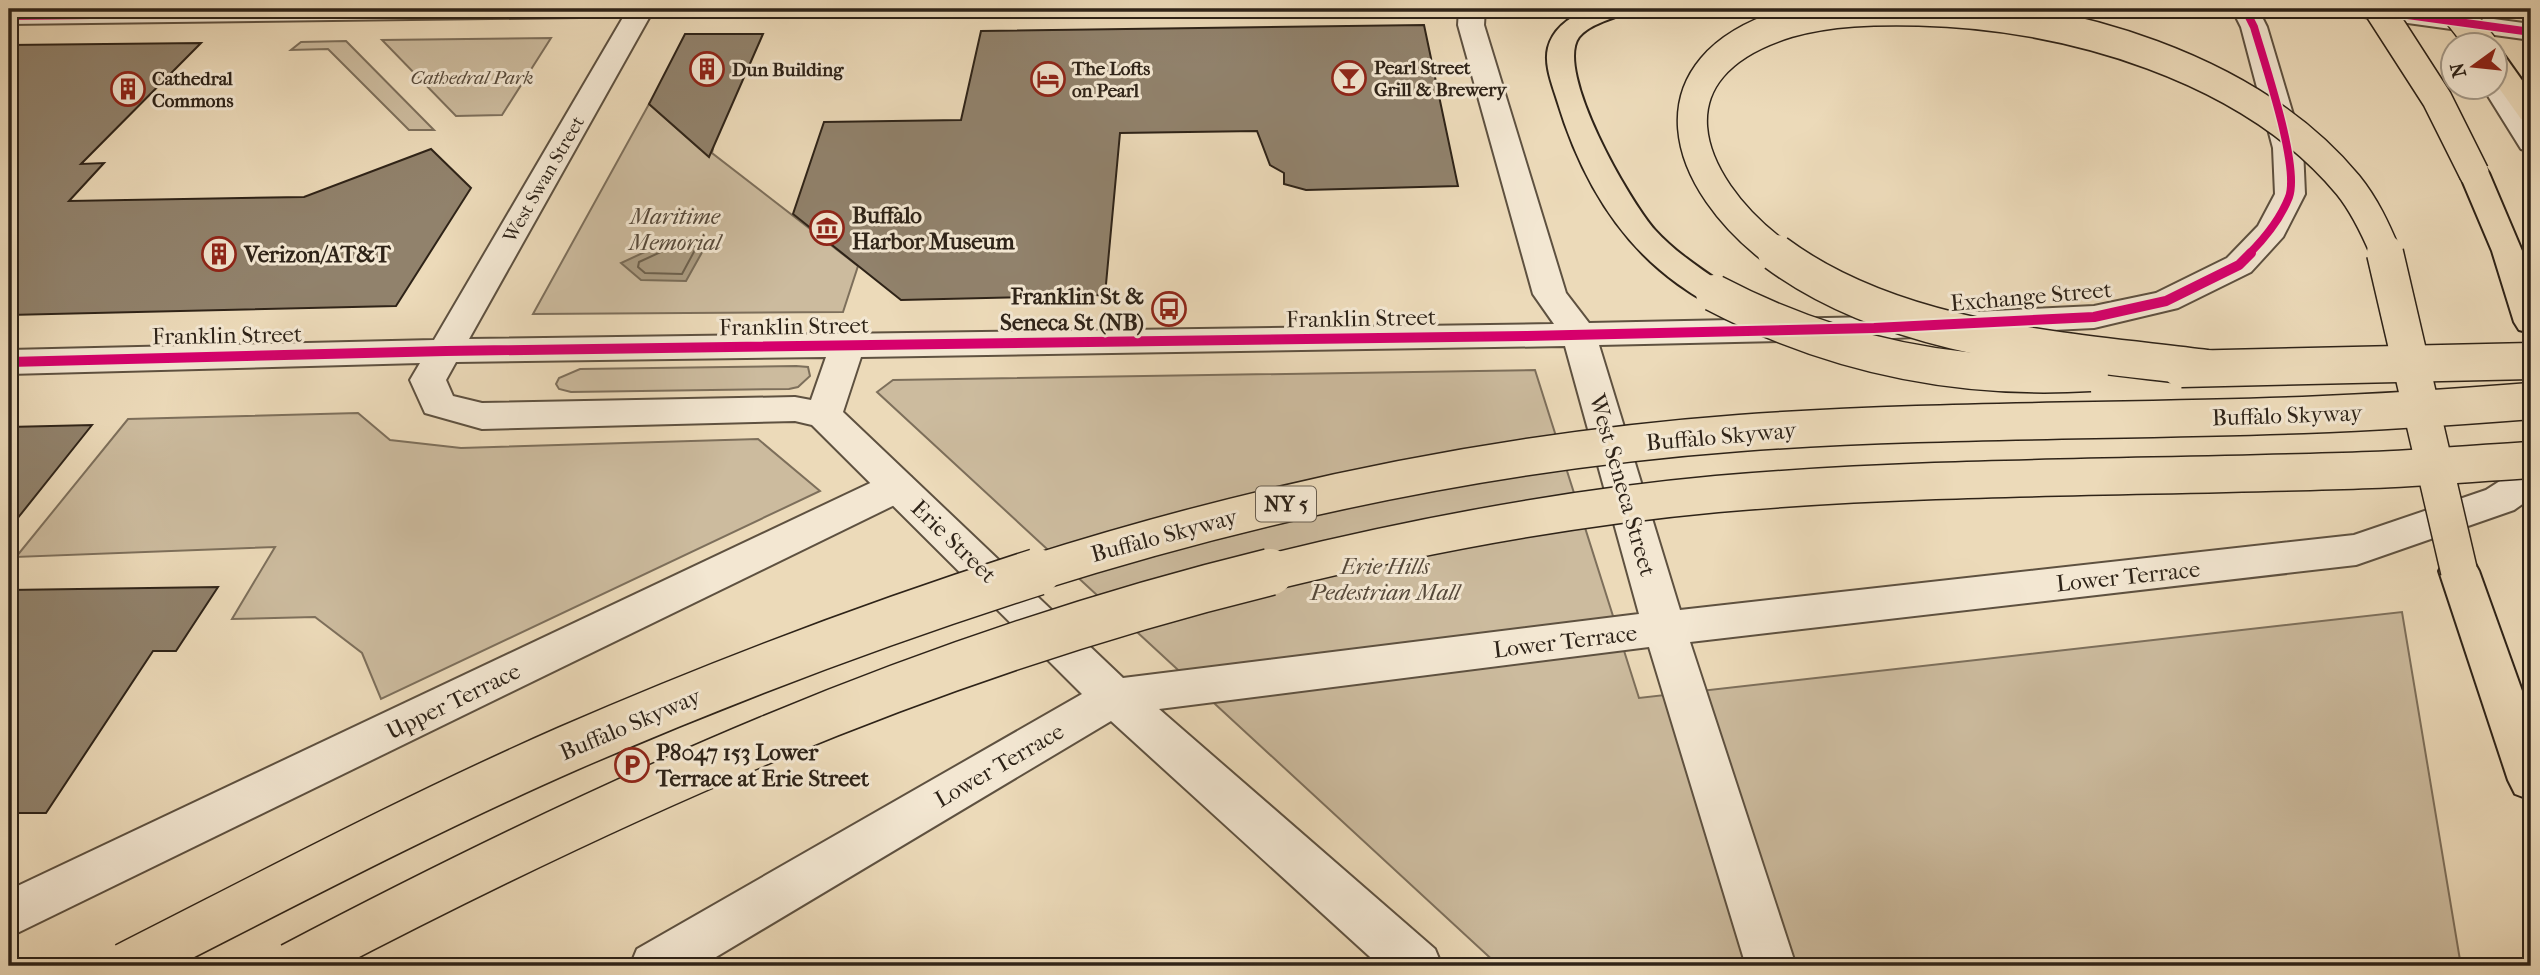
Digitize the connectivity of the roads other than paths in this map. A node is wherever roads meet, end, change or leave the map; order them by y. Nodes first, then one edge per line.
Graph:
1 (580, 9) edge
2 (641, 9) edge
3 (1472, 9) edge
4 (1612, 9) edge
5 (2245, 9) edge
6 (2364, 9) edge
7 (2379, 9) edge
8 (459, 10) edge
9 (2448, 13) edge
10 (9, 16) edge
11 (2461, 32) edge
12 (2468, 32) edge
13 (2531, 32) edge
14 (2508, 81) edge
15 (2506, 102) edge
16 (2531, 113) edge
17 (2531, 143) edge
18 (2531, 322) edge
19 (1579, 335) junction
20 (847, 346) junction
21 (446, 351) junction
22 (2531, 360) edge
23 (9, 362) edge
24 (2207, 368) junction
25 (2531, 401) edge
26 (824, 415) junction
27 (2531, 460) edge
28 (2531, 480) edge
29 (897, 487) junction
30 (1664, 628) junction
31 (1114, 697) junction
32 (2531, 780) edge
33 (9, 914) edge
34 (126, 966) edge
35 (292, 966) edge
36 (655, 966) edge
37 (1417, 966) edge
38 (1771, 966) edge

1 - 8 street
2 - 21 street, West Swan Street
3 - 19 street, West Seneca Street
4 - 24 highway, bridge
5 - 19 street, Exchange Street
6 - 9 street
7 - 18 highway, bridge
8 - 10 street
9 - 11 street
9 - 12 highway, bridge
9 - 13 street
14 - 16 highway
15 - 17 street
19 - 20 street, Franklin Street
19 - 30 street, West Seneca Street
20 - 21 street, Franklin Street
20 - 26 street
21 - 23 street, Franklin Street
21 - 26 street
22 - 24 highway, bridge
24 - 32 highway, bridge
25 - 34 highway, Buffalo Skyway / NY 5, bridge
26 - 29 street, Erie Street
27 - 35 highway, bridge
28 - 30 street, Lower Terrace
29 - 31 street, Erie Street
29 - 33 street, Upper Terrace
30 - 31 street, Lower Terrace
30 - 38 street, West Seneca Street
31 - 36 street, Lower Terrace
31 - 37 street, Erie Street

